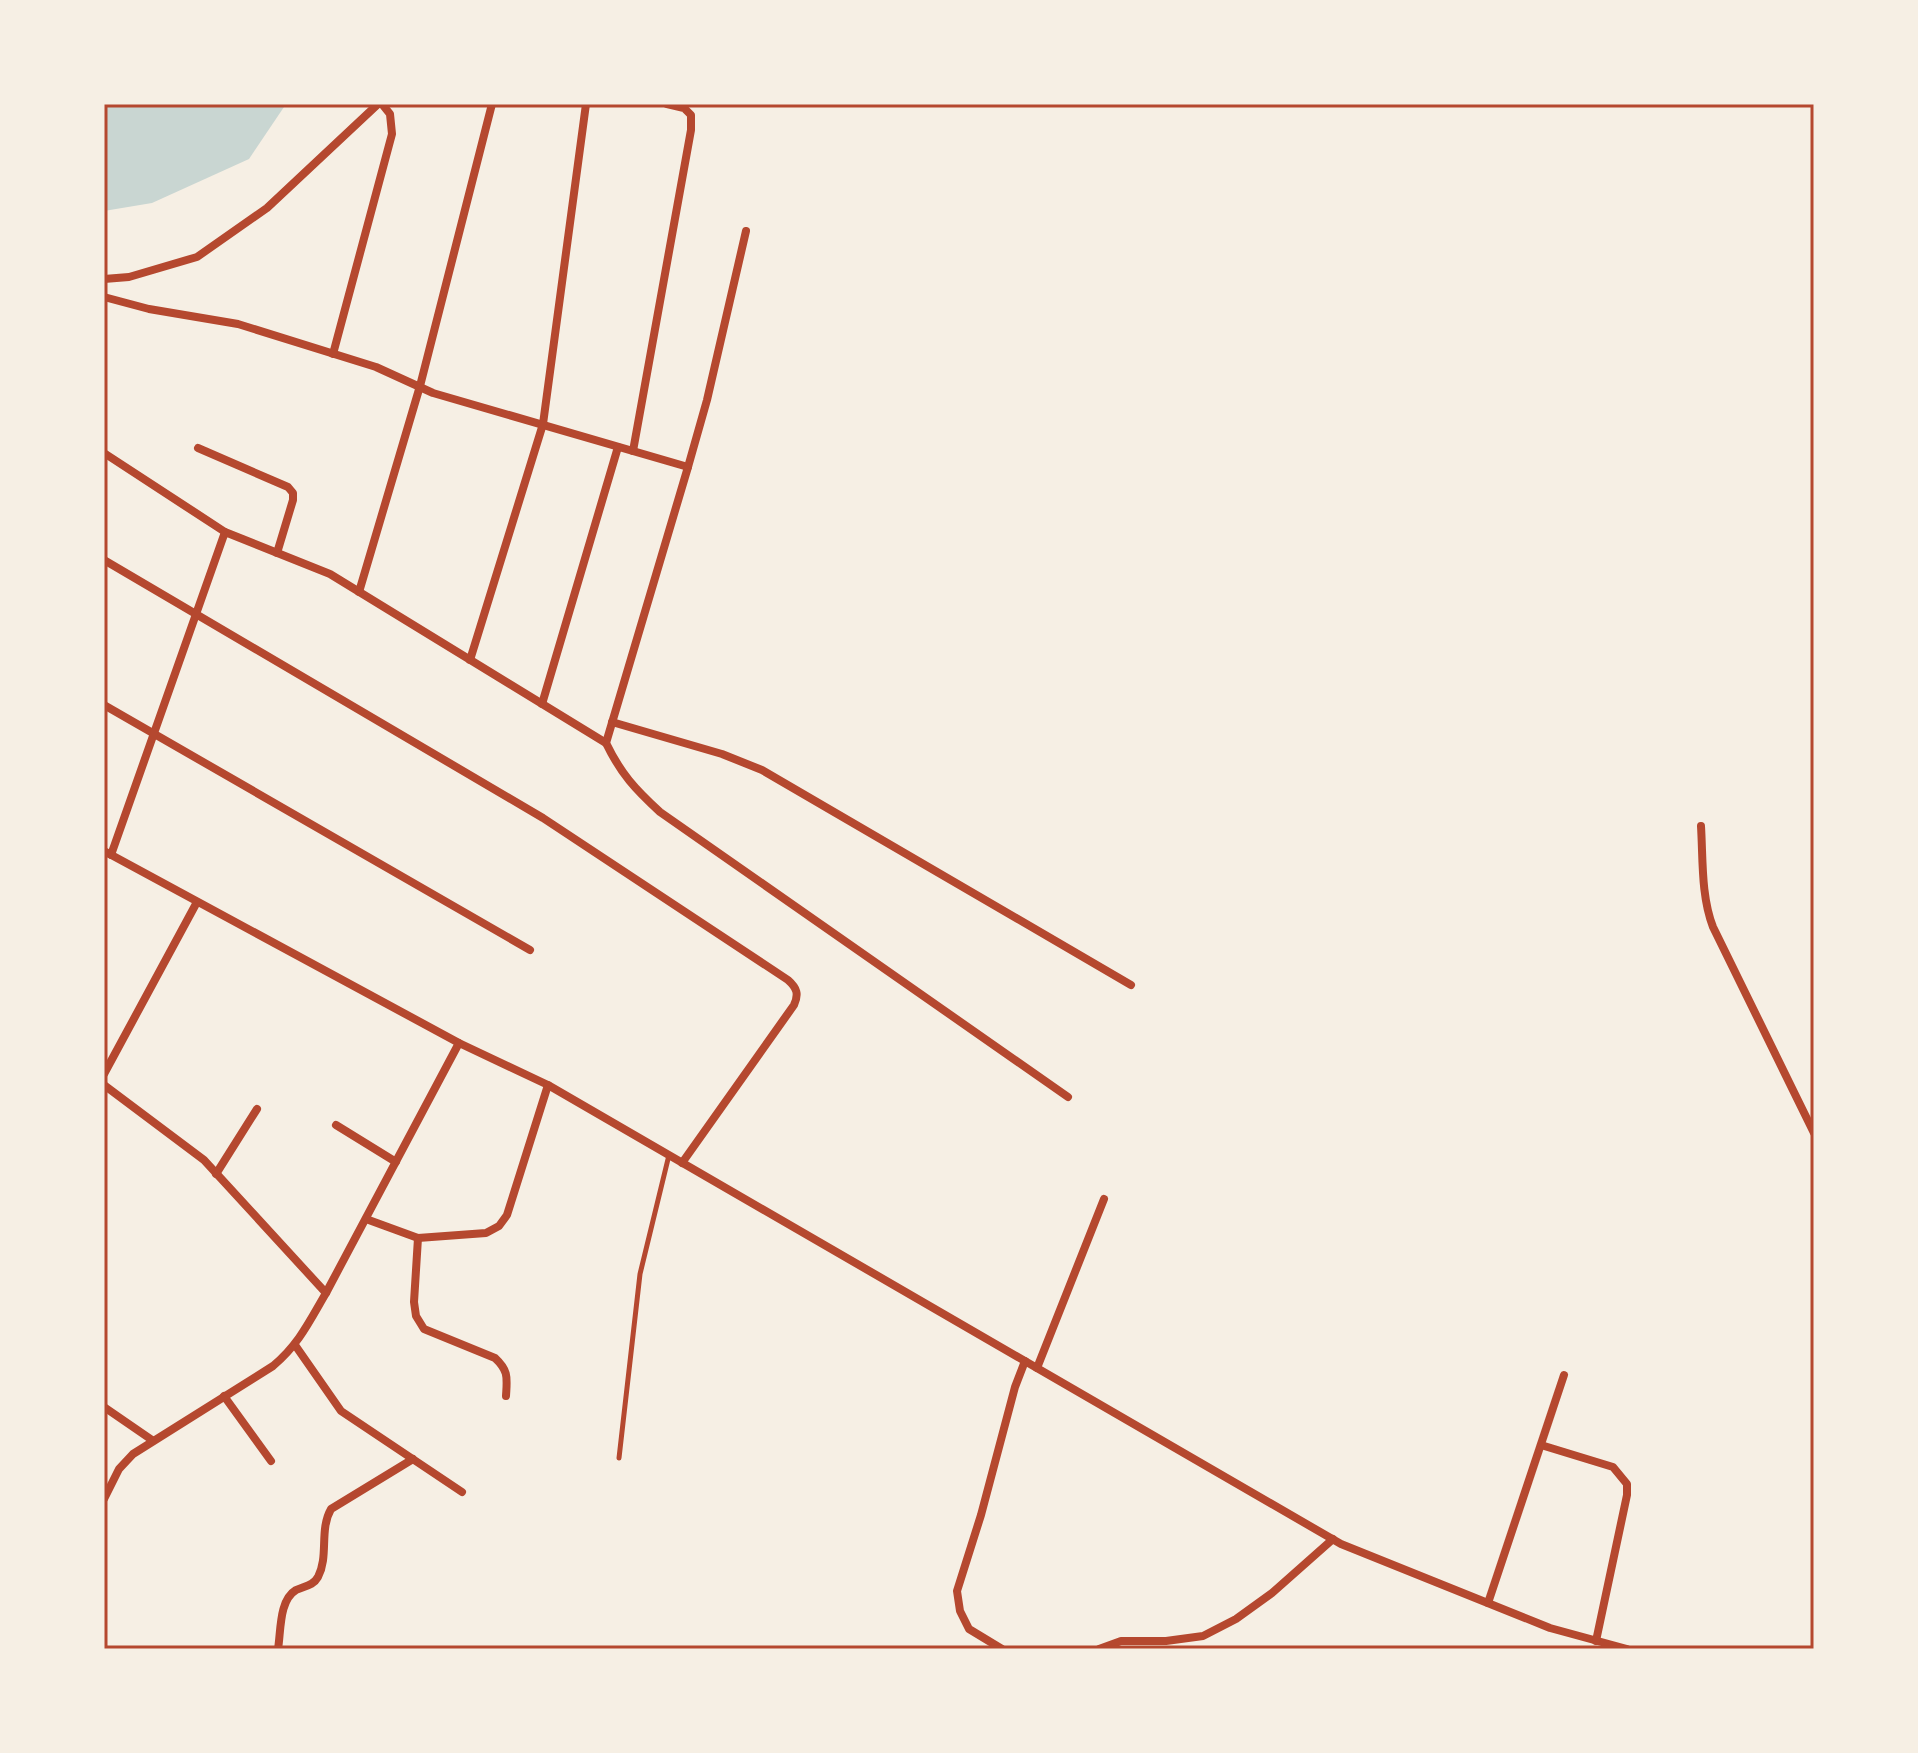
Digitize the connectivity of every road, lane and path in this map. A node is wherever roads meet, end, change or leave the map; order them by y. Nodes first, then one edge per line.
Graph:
1 (380, 104) edge
2 (492, 104) edge
3 (586, 104) edge
4 (667, 104) edge
5 (694, 104) edge
6 (691, 115) junction
7 (746, 231) dead end
8 (104, 279) edge
9 (104, 297) edge
10 (333, 354) junction
11 (420, 386) junction
12 (543, 424) junction
13 (618, 447) junction
14 (198, 448) dead end
15 (633, 451) junction
16 (104, 453) edge
17 (688, 467) junction
18 (225, 532) junction
19 (277, 553) junction
20 (104, 560) edge
21 (359, 592) junction
22 (196, 615) junction
23 (470, 660) junction
24 (542, 704) junction
25 (104, 705) edge
26 (612, 722) junction
27 (154, 735) junction
28 (606, 743) junction
29 (1701, 826) dead end
30 (108, 853) edge
31 (197, 902) junction
32 (530, 950) dead end
33 (1131, 985) dead end
34 (459, 1043) junction
35 (104, 1074) edge
36 (104, 1085) edge
37 (548, 1085) junction
38 (1068, 1097) dead end
39 (257, 1109) dead end
40 (336, 1125) dead end
41 (1814, 1133) edge
42 (669, 1155) junction
43 (396, 1162) junction
44 (682, 1163) junction
45 (216, 1174) junction
46 (1104, 1199) dead end
47 (366, 1219) junction
48 (418, 1238) junction
49 (326, 1293) junction
50 (295, 1345) junction
51 (1025, 1361) junction
52 (1037, 1368) junction
53 (1564, 1375) dead end
54 (224, 1396) junction
55 (506, 1396) dead end
56 (104, 1407) edge
57 (152, 1440) junction
58 (1541, 1445) junction
59 (619, 1458) dead end
60 (413, 1459) junction
61 (271, 1461) dead end
62 (462, 1492) dead end
63 (104, 1499) edge
64 (1333, 1539) junction
65 (1488, 1603) junction
66 (1596, 1641) junction
67 (278, 1649) edge
68 (1002, 1649) edge
69 (1099, 1649) edge
70 (1627, 1649) edge

1 - 8 street
1 - 10 street
2 - 11 street
3 - 12 street
4 - 6 street
5 - 6 street
6 - 15 street
7 - 17 street
9 - 10 street
10 - 11 street
11 - 12 street
11 - 21 street
12 - 13 street
12 - 23 street
13 - 15 street
13 - 24 street
14 - 19 street
15 - 17 street
16 - 18 street
17 - 26 street
18 - 19 street
18 - 22 street
19 - 21 street
20 - 22 street
21 - 23 street
22 - 27 street
22 - 44 street
23 - 24 street
24 - 28 street
25 - 27 street
26 - 28 street
26 - 33 street
27 - 30 street
27 - 32 street
28 - 38 street
29 - 41 street
30 - 31 street
31 - 34 street
31 - 35 street
34 - 37 street
34 - 43 street
36 - 45 street
37 - 42 street
37 - 48 street
39 - 45 street
40 - 43 street
42 - 44 street
42 - 59 lane
43 - 47 street
44 - 51 street
45 - 49 street
46 - 52 street
47 - 48 street
47 - 49 street
48 - 55 street
49 - 50 street
50 - 54 street
50 - 60 street
51 - 52 street
51 - 68 street
52 - 64 street
53 - 58 street
54 - 57 street
54 - 61 street
56 - 57 street
57 - 63 street
58 - 65 street
58 - 66 street
60 - 62 street
60 - 67 street
64 - 65 street
64 - 69 street
65 - 66 street
66 - 70 street

